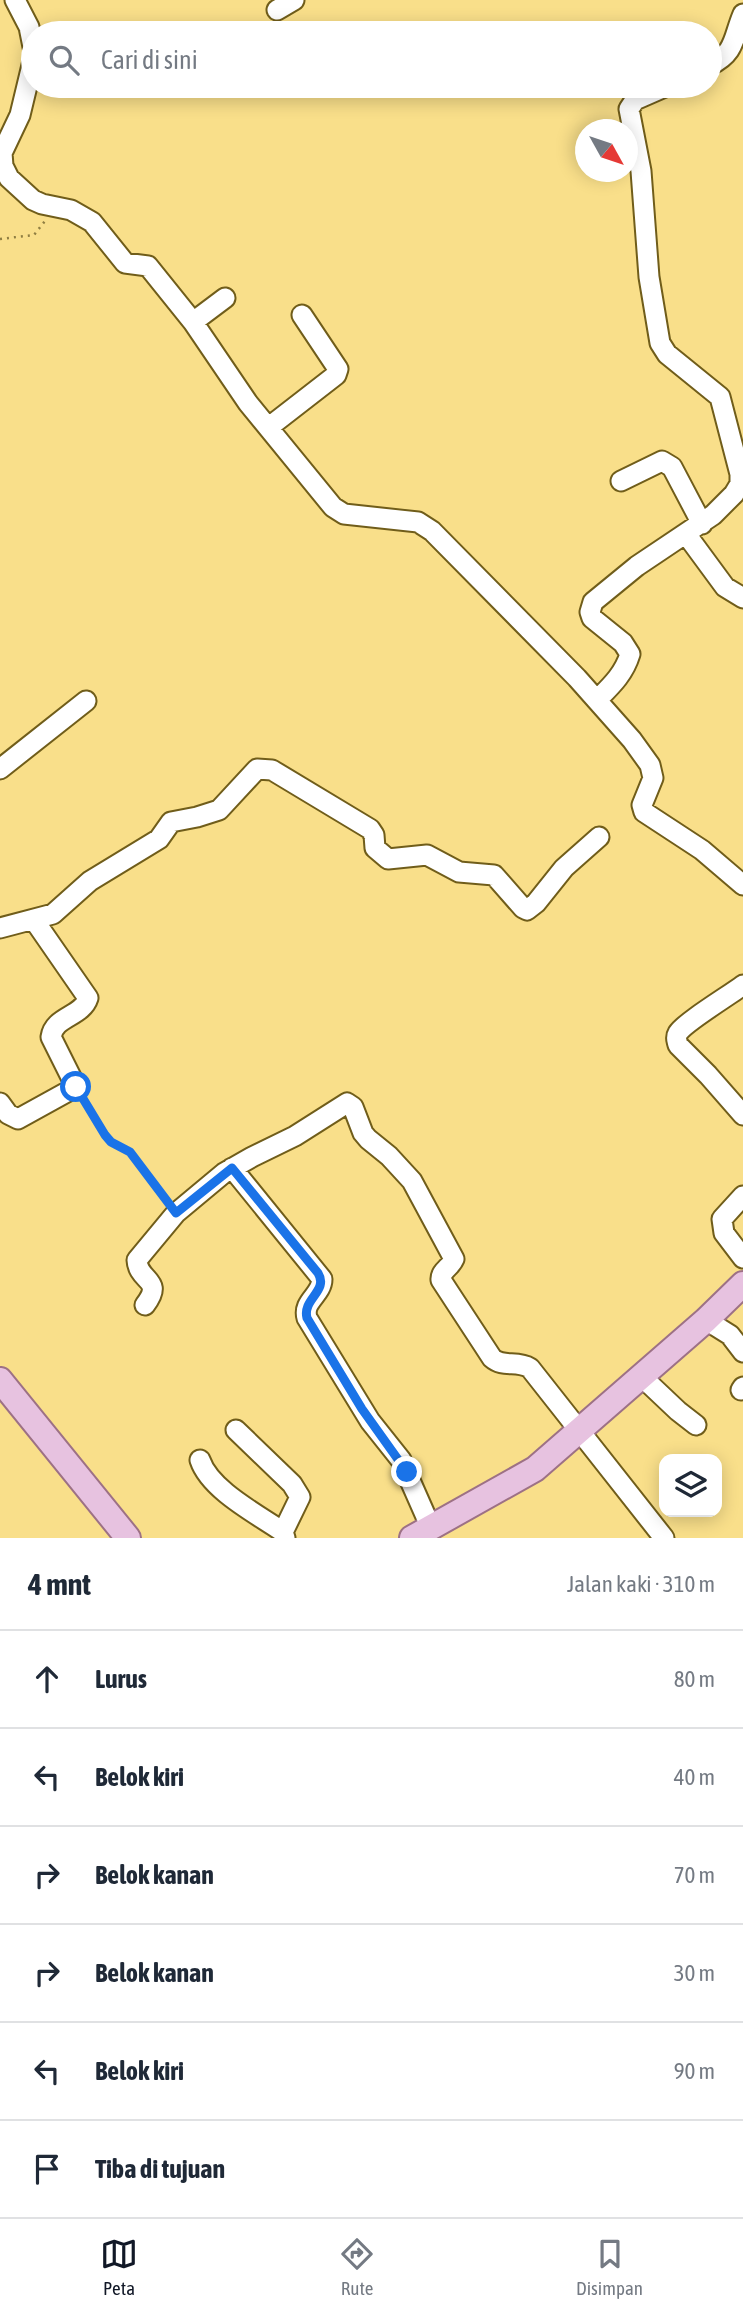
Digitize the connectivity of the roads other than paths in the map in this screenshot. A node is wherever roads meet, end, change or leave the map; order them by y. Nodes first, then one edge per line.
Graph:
1 (15, 0) edge
2 (743, 14) edge
3 (26, 21) edge
4 (722, 58) edge
5 (24, 98) edge
6 (640, 98) edge
7 (225, 298) dead end
8 (302, 314) dead end
9 (193, 322) junction
10 (269, 427) junction
11 (621, 481) dead end
12 (694, 529) junction
13 (743, 598) edge
14 (597, 700) junction
15 (86, 701) dead end
16 (0, 769) edge
17 (599, 838) dead end
18 (743, 885) edge
19 (34, 920) junction
20 (0, 928) edge
21 (743, 985) edge
22 (0, 1103) edge
23 (743, 1115) edge
24 (232, 1168) junction
25 (743, 1196) edge
26 (743, 1258) edge
27 (743, 1284) edge
28 (145, 1305) dead end
29 (706, 1320) junction
30 (743, 1352) edge
31 (641, 1376) junction
32 (0, 1380) edge
33 (696, 1425) dead end
34 (236, 1430) dead end
35 (581, 1430) junction
36 (200, 1460) dead end
37 (421, 1533) edge
38 (284, 1535) edge
39 (128, 1538) edge
40 (664, 1538) edge

1 - 3 street
2 - 4 street
5 - 9 street
6 - 12 street
7 - 9 street
8 - 10 street
9 - 10 street
10 - 14 street
11 - 12 street
12 - 13 street
12 - 14 street
14 - 18 street
15 - 16 street
17 - 19 street
19 - 20 street
19 - 22 street
21 - 23 street
24 - 28 street
24 - 35 street
24 - 37 street
25 - 26 street
27 - 29 main road
29 - 30 street
29 - 31 main road
31 - 33 street
31 - 35 main road
32 - 39 main road
34 - 38 street
35 - 37 main road
35 - 40 street
36 - 38 street

